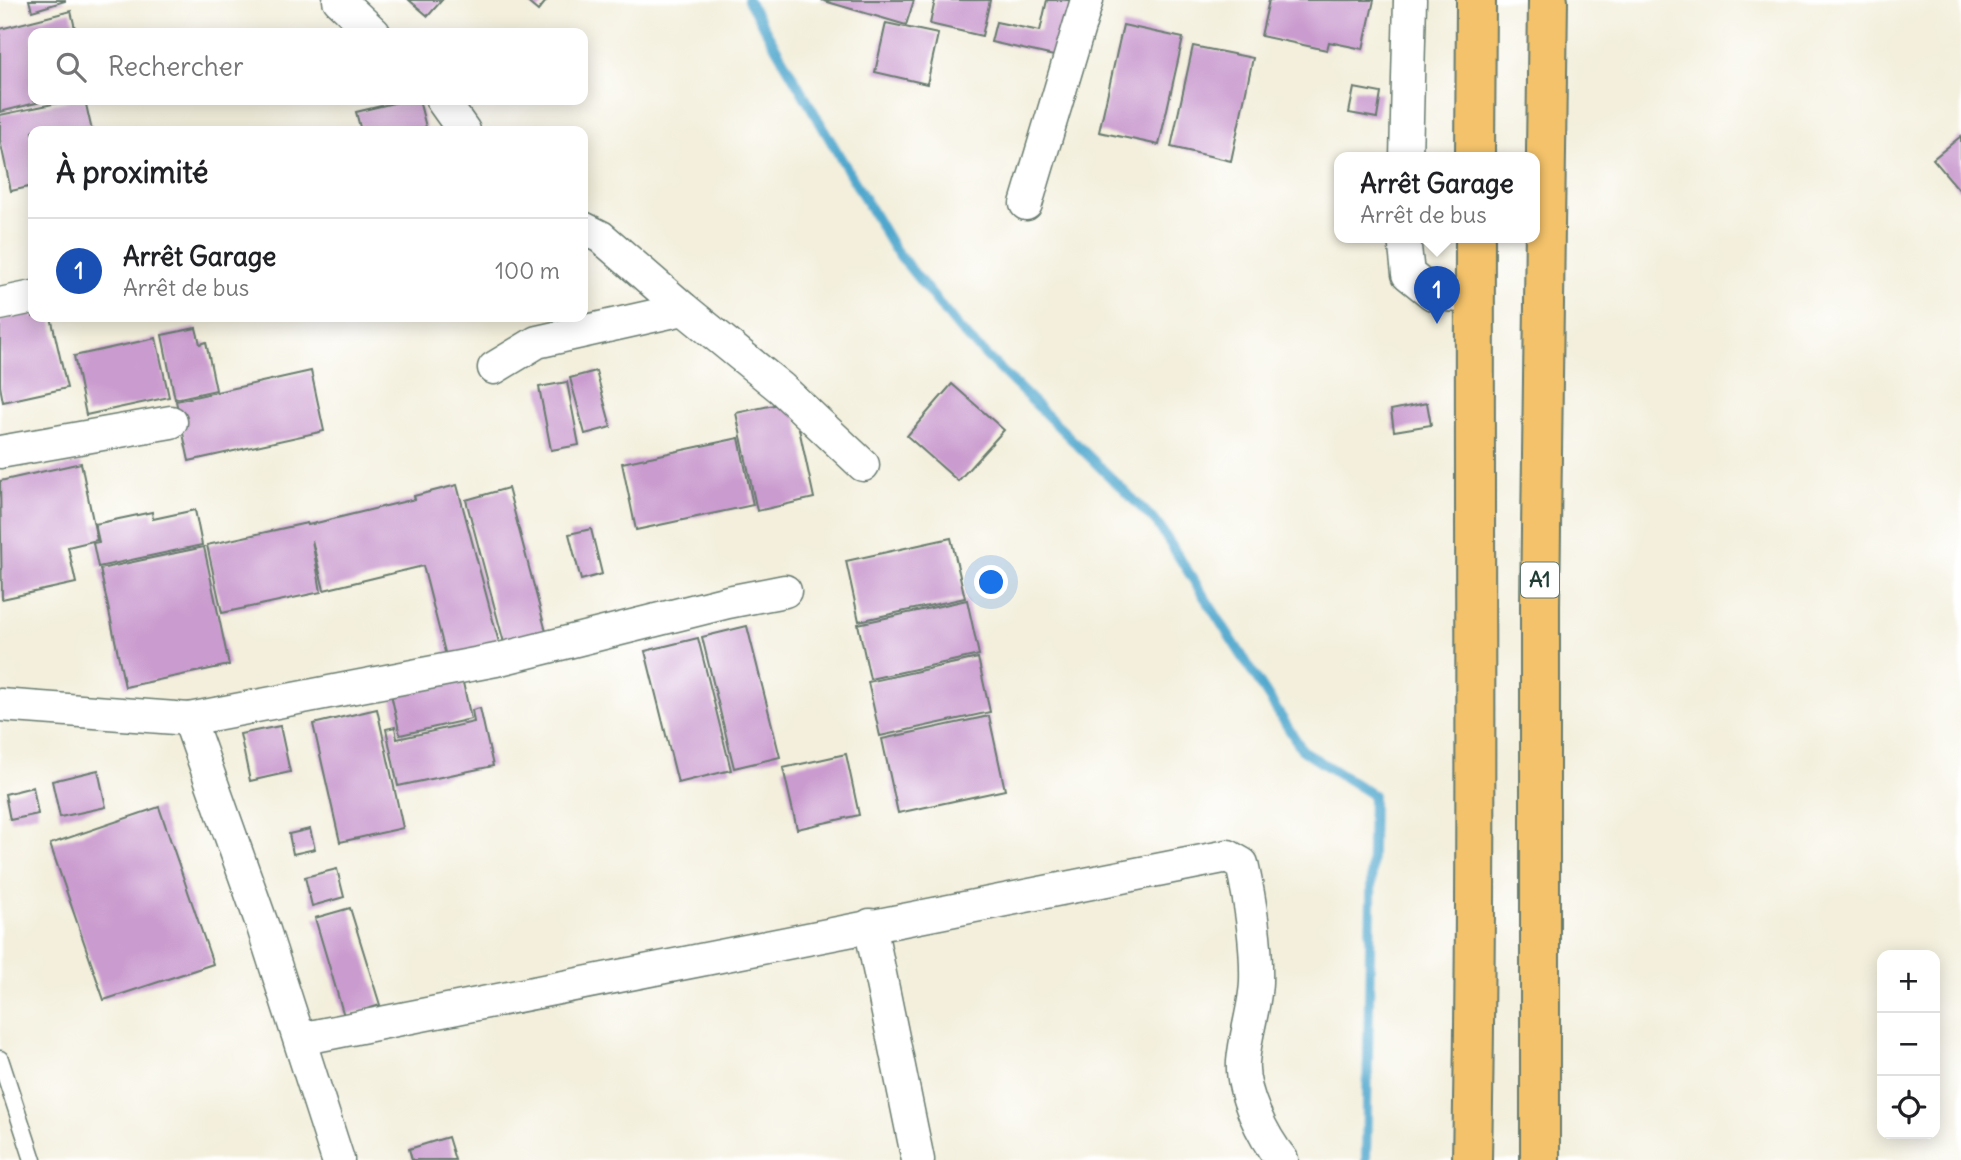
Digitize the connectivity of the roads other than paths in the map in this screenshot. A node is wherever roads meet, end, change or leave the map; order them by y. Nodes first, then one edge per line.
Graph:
1 (339, 0) edge
2 (1087, 0) edge
3 (1410, 0) edge
4 (1476, 0) edge
5 (1548, 0) edge
6 (369, 28) edge
7 (446, 105) edge
8 (460, 126) edge
9 (1406, 152) edge
10 (1475, 152) edge
11 (1026, 204) dead end
12 (588, 230) edge
13 (1405, 243) edge
14 (1475, 243) edge
15 (1475, 296) junction
16 (28, 298) edge
17 (0, 303) edge
18 (684, 309) junction
19 (494, 368) dead end
20 (171, 422) dead end
21 (0, 452) edge
22 (863, 465) dead end
23 (785, 591) dead end
24 (0, 705) edge
25 (190, 719) junction
26 (870, 925) junction
27 (300, 1039) junction
28 (0, 1059) edge
29 (33, 1160) edge
30 (338, 1160) edge
31 (918, 1160) edge
32 (1282, 1160) edge
33 (1472, 1160) edge
34 (1540, 1160) edge

1 - 6 street
2 - 11 street
3 - 9 street
4 - 10 main road
5 - 34 main road, A1
7 - 8 street
12 - 18 street
13 - 15 street
14 - 15 main road
15 - 33 main road
16 - 17 street
18 - 19 street
18 - 22 street
20 - 21 street
23 - 25 street
24 - 25 street
25 - 27 street
26 - 27 street
26 - 31 street
26 - 32 street
27 - 30 street
28 - 29 lane

